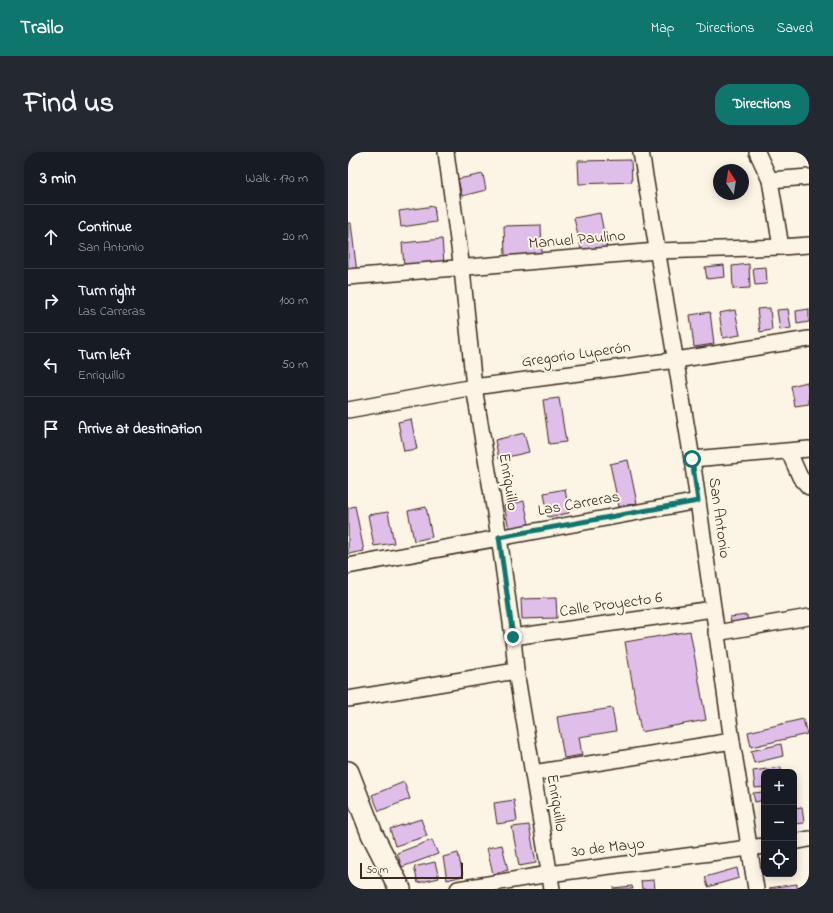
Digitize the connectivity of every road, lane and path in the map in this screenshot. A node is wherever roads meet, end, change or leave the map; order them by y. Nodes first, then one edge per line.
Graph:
1 (446, 152) edge
2 (641, 152) edge
3 (758, 152) edge
4 (809, 177) edge
5 (770, 180) junction
6 (809, 245) edge
7 (781, 247) junction
8 (657, 251) junction
9 (462, 268) junction
10 (348, 278) edge
11 (809, 339) edge
12 (676, 360) junction
13 (474, 387) junction
14 (348, 410) edge
15 (809, 450) edge
16 (789, 452) junction
17 (692, 459) junction
18 (809, 487) edge
19 (698, 501) junction
20 (499, 537) junction
21 (348, 566) edge
22 (713, 609) junction
23 (809, 617) edge
24 (716, 633) junction
25 (513, 637) junction
26 (516, 671) junction
27 (348, 699) edge
28 (732, 741) junction
29 (348, 772) edge
30 (534, 773) junction
31 (809, 839) edge
32 (797, 841) edge
33 (757, 847) edge
34 (549, 874) junction
35 (400, 889) edge
36 (458, 889) edge
37 (552, 889) edge
38 (756, 889) edge

1 - 9 street, Enriquillo
2 - 8 street, San Antonio
3 - 5 street
4 - 5 street
5 - 7 street
6 - 7 street, Manuel Paulino
7 - 8 street, Manuel Paulino
8 - 9 street, Manuel Paulino
8 - 12 street, San Antonio
9 - 10 street, Manuel Paulino
9 - 13 street, Enriquillo
11 - 12 street, Gregorio Luperón
12 - 13 street, Gregorio Luperón
12 - 17 street, San Antonio
13 - 14 street, Gregorio Luperón
13 - 20 street, Enriquillo
15 - 16 street
16 - 17 street
16 - 18 street
17 - 19 street, San Antonio
19 - 20 street, Las Carreras
19 - 22 street, San Antonio
20 - 21 street, Las Carreras
20 - 25 street, Enriquillo
22 - 24 street, San Antonio
22 - 25 street, Calle Proyecto 6
23 - 24 street
24 - 28 street, San Antonio
25 - 26 street, Enriquillo
26 - 27 street
26 - 30 street, Enriquillo
28 - 30 street
28 - 33 street, San Antonio
29 - 35 main road
30 - 34 street, Enriquillo
31 - 32 street
33 - 34 street, 30 de Mayo
33 - 38 street, San Antonio
34 - 36 street, 30 de Mayo
34 - 37 street, Enriquillo

